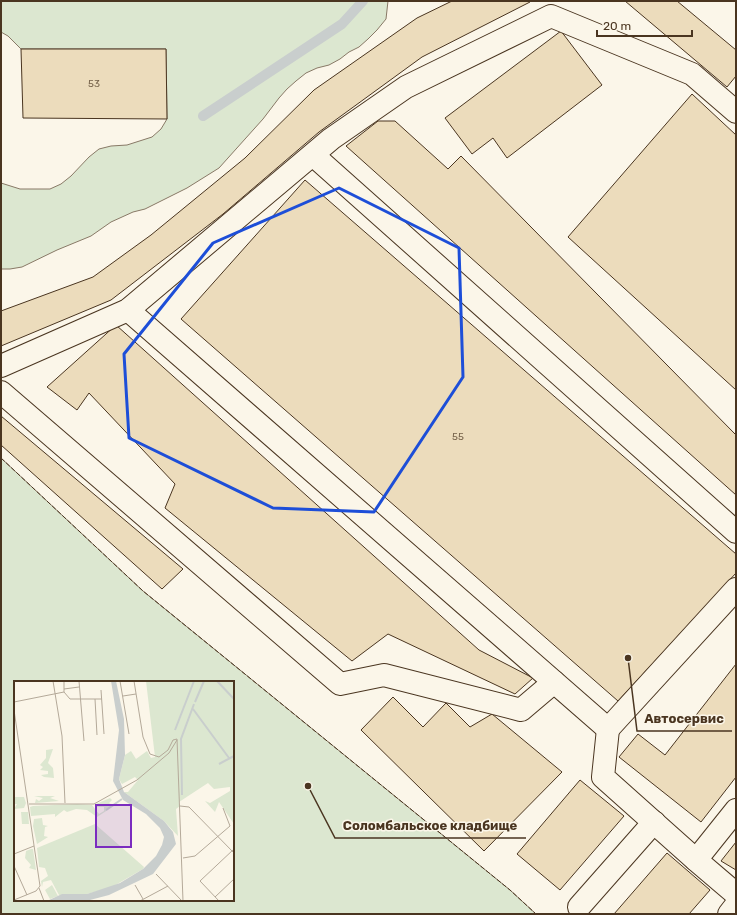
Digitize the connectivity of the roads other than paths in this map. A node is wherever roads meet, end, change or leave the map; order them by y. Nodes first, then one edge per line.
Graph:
1 (736, 112) edge
2 (313, 155) junction
3 (128, 310) junction
4 (1, 366) edge
5 (1, 392) edge
6 (736, 532) edge
7 (736, 589) edge
8 (554, 682) junction
9 (608, 729) junction
10 (736, 810) edge
11 (654, 822) junction
12 (696, 860) junction
13 (736, 894) edge
14 (736, 905) edge
15 (579, 907) dead end
16 (729, 914) edge

1 - 2 lane
2 - 3 lane
2 - 6 lane
3 - 4 lane
3 - 8 lane
5 - 8 lane
7 - 9 lane
8 - 9 lane
9 - 11 lane
10 - 12 lane
11 - 12 lane
11 - 15 lane
12 - 13 lane
14 - 16 lane

